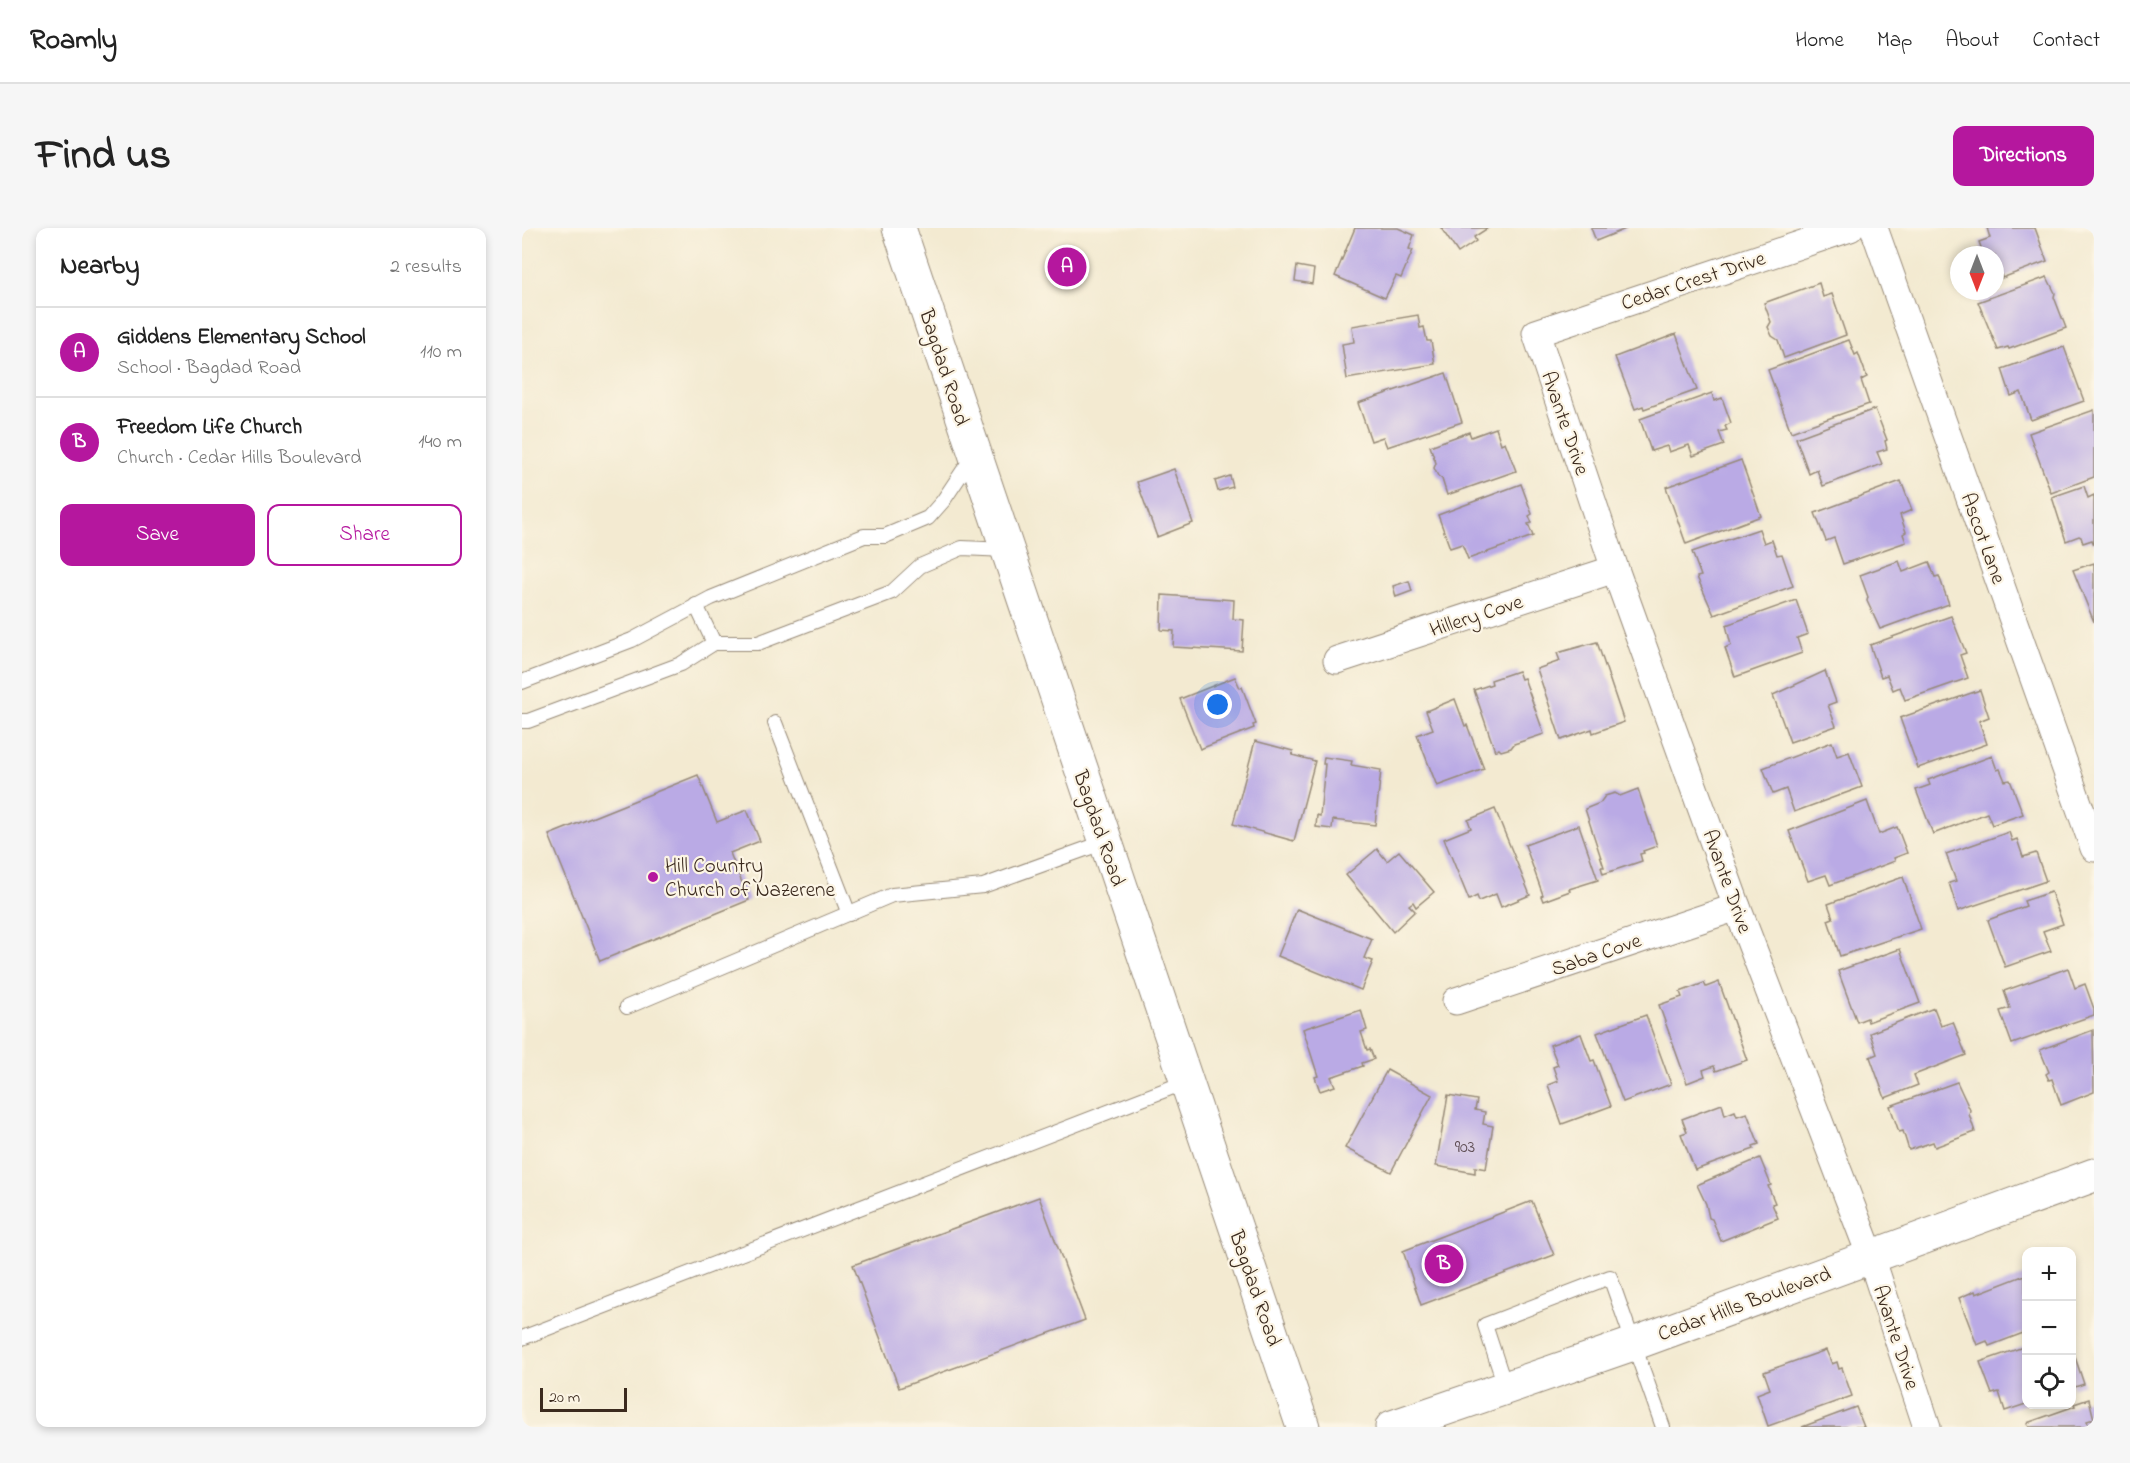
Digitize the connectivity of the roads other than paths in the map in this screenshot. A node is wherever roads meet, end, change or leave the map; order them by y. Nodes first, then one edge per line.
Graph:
1 (898, 228) edge
2 (1850, 228) edge
3 (1874, 228) edge
4 (1536, 333) joint
5 (974, 454) junction
6 (1006, 550) junction
7 (1615, 569) junction
8 (696, 605) junction
9 (714, 643) junction
10 (1338, 660) dead end
11 (522, 682) edge
12 (522, 721) edge
13 (775, 723) dead end
14 (1105, 842) junction
15 (2094, 848) edge
16 (1737, 907) junction
17 (849, 914) junction
18 (1456, 1001) dead end
19 (627, 1006) dead end
20 (1186, 1082) junction
21 (2094, 1175) edge
22 (1871, 1257) junction
23 (522, 1338) edge
24 (1633, 1344) junction
25 (1506, 1389) junction
26 (1303, 1427) edge
27 (1392, 1427) edge
28 (1663, 1427) edge
29 (1927, 1427) edge

1 - 5 main road, Bagdad Road
2 - 4 street, Cedar Crest Drive
3 - 15 street, Ascot Lane
4 - 7 street, Avante Drive
5 - 6 main road, Bagdad Road
5 - 8 lane
6 - 9 lane
6 - 14 main road, Bagdad Road
7 - 10 street, Hillery Cove
7 - 16 street, Avante Drive
8 - 9 lane
8 - 11 lane
9 - 12 lane
13 - 17 lane
14 - 17 lane
14 - 20 main road, Bagdad Road
16 - 18 street, Saba Cove
16 - 22 street, Avante Drive
17 - 19 lane
20 - 23 lane
20 - 26 main road, Bagdad Road
21 - 22 main road, Cedar Hills Boulevard
22 - 24 main road, Cedar Hills Boulevard
22 - 29 street, Avante Drive
24 - 25 main road, Cedar Hills Boulevard
24 - 25 lane
24 - 28 lane
25 - 27 main road, Cedar Hills Boulevard

